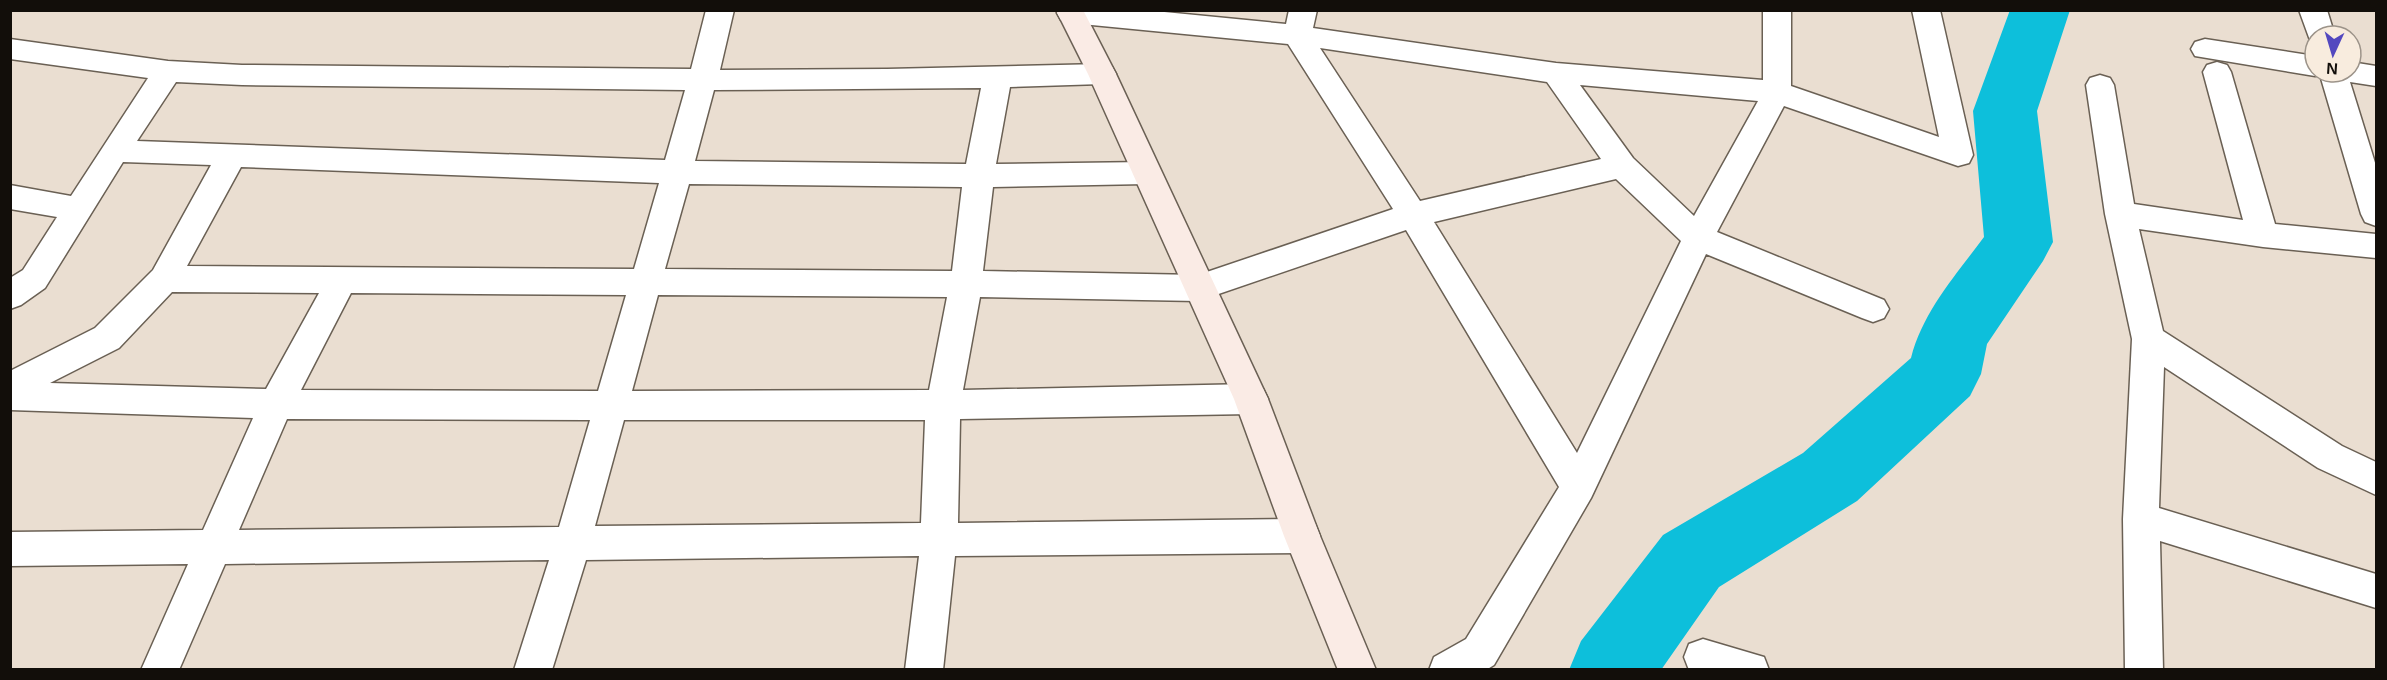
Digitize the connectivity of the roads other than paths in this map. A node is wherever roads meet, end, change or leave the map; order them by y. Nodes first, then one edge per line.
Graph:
1 (720, 10) edge
2 (1777, 10) edge
3 (1926, 10) edge
4 (1070, 12) edge
5 (1300, 23) edge
6 (10, 49) edge
7 (2303, 65) edge
8 (168, 72) junction
9 (1556, 73) junction
10 (1102, 74) junction
11 (997, 78) junction
12 (703, 80) junction
13 (2337, 84) edge
14 (2100, 85) dead end
15 (1777, 92) junction
16 (115, 151) junction
17 (232, 154) junction
18 (1622, 166) junction
19 (677, 172) junction
20 (1146, 173) junction
21 (979, 176) junction
22 (10, 197) edge
23 (80, 209) junction
24 (2120, 214) junction
25 (2376, 214) edge
26 (1413, 215) junction
27 (2264, 235) junction
28 (1698, 238) junction
29 (2376, 246) edge
30 (164, 279) junction
31 (342, 280) junction
32 (645, 283) junction
33 (966, 284) junction
34 (1198, 288) junction
35 (10, 296) edge
36 (1873, 309) dead end
37 (2148, 339) junction
38 (10, 387) edge
39 (10, 396) edge
40 (1251, 399) junction
41 (276, 404) junction
42 (610, 404) junction
43 (943, 405) junction
44 (2376, 479) edge
45 (1578, 487) junction
46 (2141, 519) junction
47 (1302, 536) junction
48 (939, 539) junction
49 (572, 545) junction
50 (213, 548) junction
51 (10, 549) edge
52 (2376, 591) edge
53 (1703, 657) dead end
54 (160, 669) edge
55 (533, 669) edge
56 (924, 669) edge
57 (1357, 669) edge
58 (1448, 669) edge
59 (1750, 669) edge
60 (2144, 669) edge

1 - 12 street
2 - 15 street
3 - 15 street
4 - 5 street
4 - 10 street
5 - 9 street
5 - 26 street
6 - 8 street
7 - 27 street
8 - 12 street
8 - 16 street
9 - 15 street
9 - 18 street
10 - 11 street
10 - 20 street
11 - 12 street
11 - 21 street
12 - 19 street
13 - 25 street
14 - 24 street
15 - 28 street
16 - 17 street
16 - 23 street
17 - 19 street
17 - 30 street
18 - 26 street
18 - 28 street
19 - 21 street
19 - 32 street
20 - 21 street
20 - 34 street
21 - 33 street
22 - 23 street
23 - 35 street
24 - 27 street
24 - 37 street
26 - 34 street
26 - 45 street
27 - 29 street
28 - 36 street
28 - 45 street
30 - 31 street
30 - 38 street
31 - 32 street
31 - 41 street
32 - 33 street
32 - 42 street
33 - 34 street
33 - 43 street
34 - 40 street
37 - 44 street
37 - 46 street
39 - 41 street
40 - 43 street
40 - 47 street
41 - 42 street
41 - 50 street
42 - 43 street
42 - 49 street
43 - 48 street
45 - 58 street
46 - 52 street
46 - 60 street
47 - 48 street
47 - 57 street
48 - 49 street
48 - 56 street
49 - 50 street
49 - 55 street
50 - 51 street
50 - 54 street
53 - 59 street

